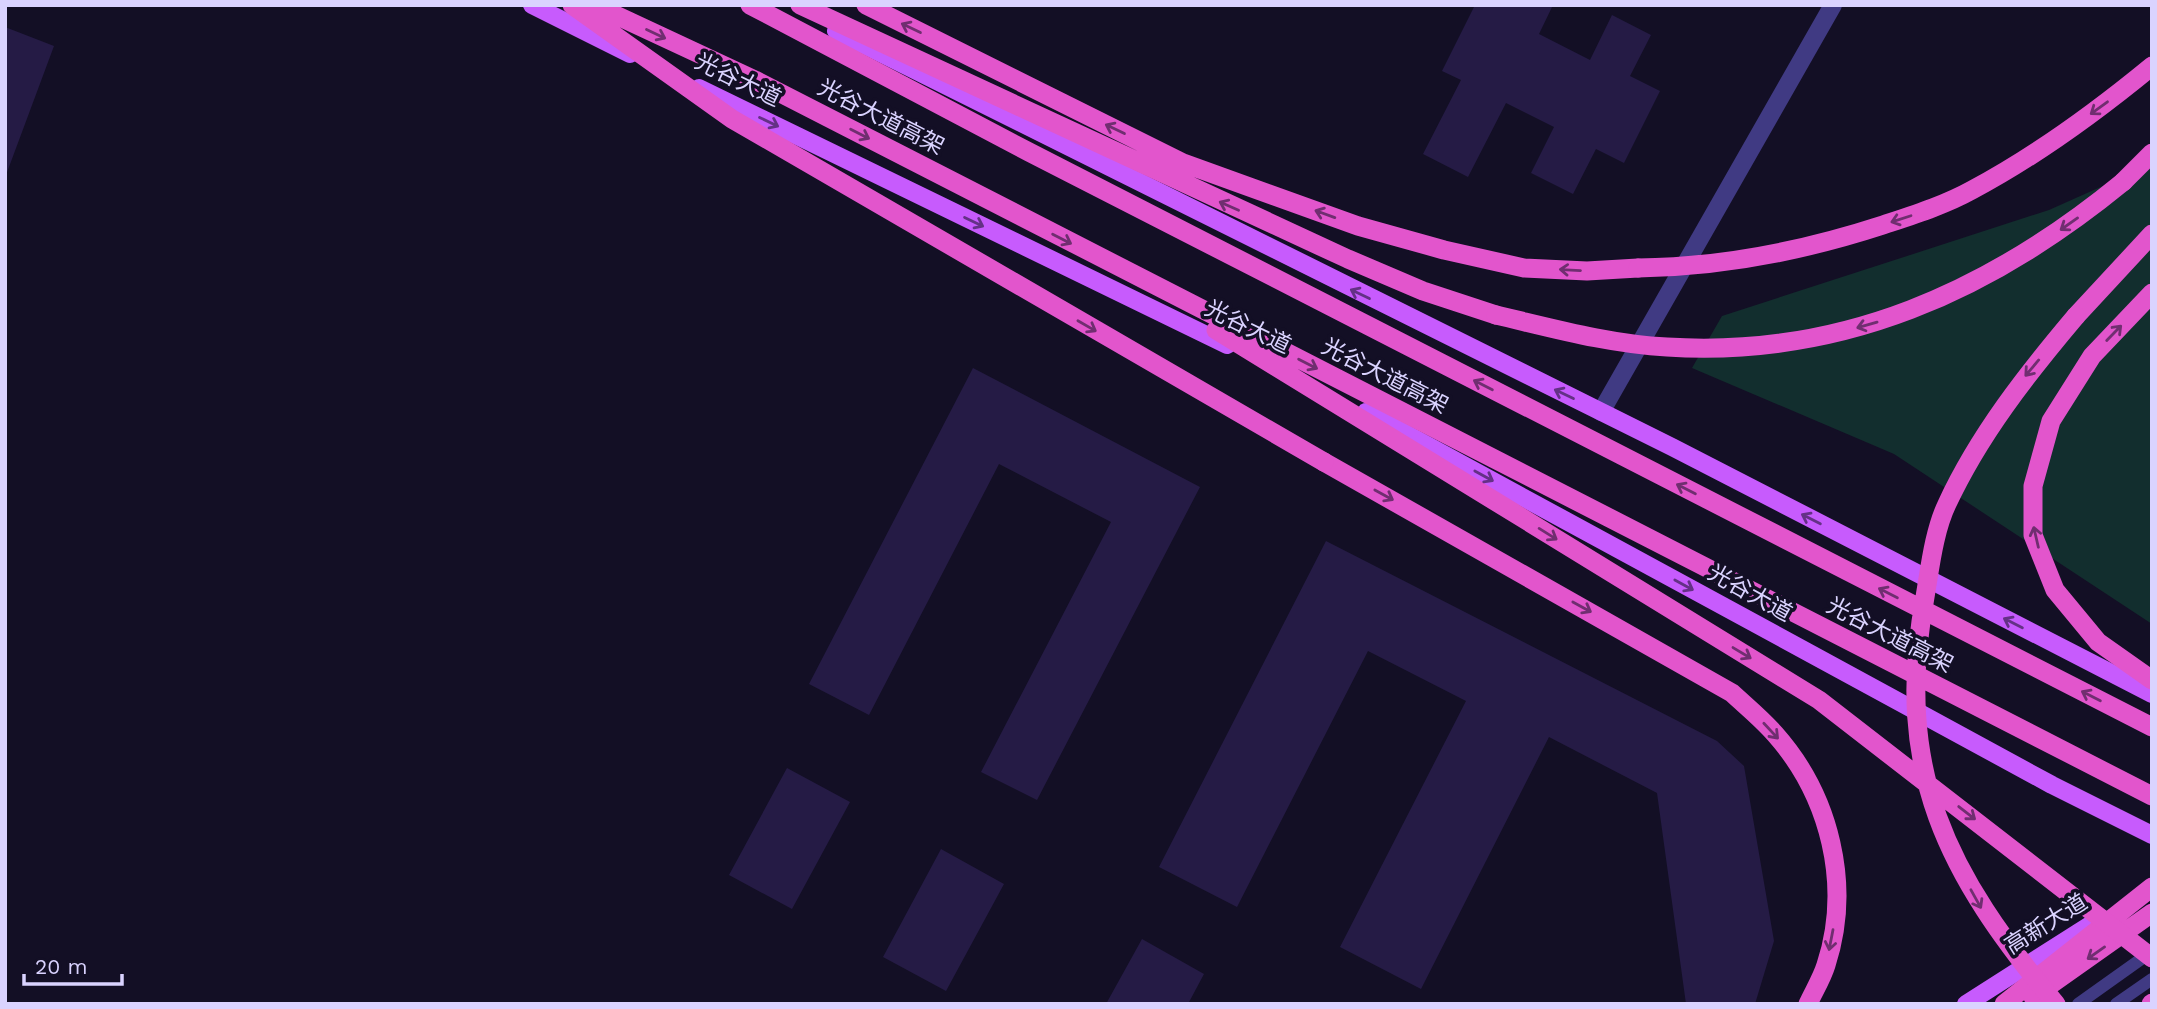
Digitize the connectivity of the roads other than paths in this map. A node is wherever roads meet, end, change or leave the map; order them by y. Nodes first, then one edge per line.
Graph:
1 (532, 5) edge
2 (572, 5) edge
3 (594, 5) edge
4 (750, 5) edge
5 (786, 5) edge
6 (800, 5) edge
7 (866, 5) edge
8 (1833, 5) edge
9 (2152, 66) edge
10 (2152, 153) edge
11 (2152, 234) edge
12 (1093, 255) junction
13 (2152, 293) edge
14 (1601, 412) junction
15 (2152, 680) edge
16 (2152, 694) edge
17 (2152, 727) edge
18 (2152, 796) edge
19 (2152, 835) edge
20 (2152, 886) edge
21 (2152, 913) edge
22 (2152, 952) edge
23 (2152, 958) edge
24 (2152, 979) edge
25 (1808, 1004) edge
26 (1966, 1004) edge
27 (2004, 1004) edge
28 (2024, 1004) edge
29 (2056, 1004) edge
30 (2078, 1004) edge
31 (2116, 1004) edge

1 -> 19 main road, 光谷大道
2 -> 25 highway, bridge
3 -> 12 highway, 光谷大道高架, bridge
17 -> 4 highway, 光谷大道高架, bridge
14 -> 5 main road
10 -> 6 highway, bridge
9 -> 7 highway, bridge
8 - 14 street
11 -> 29 highway, bridge
12 -> 18 highway, 光谷大道高架, bridge
12 -> 23 highway, bridge
15 -> 13 highway
16 -> 14 main road
20 - 26 main road, 高新大道
20 - 27 highway, bridge
21 -> 28 highway, bridge
22 - 30 lane
24 - 31 lane

